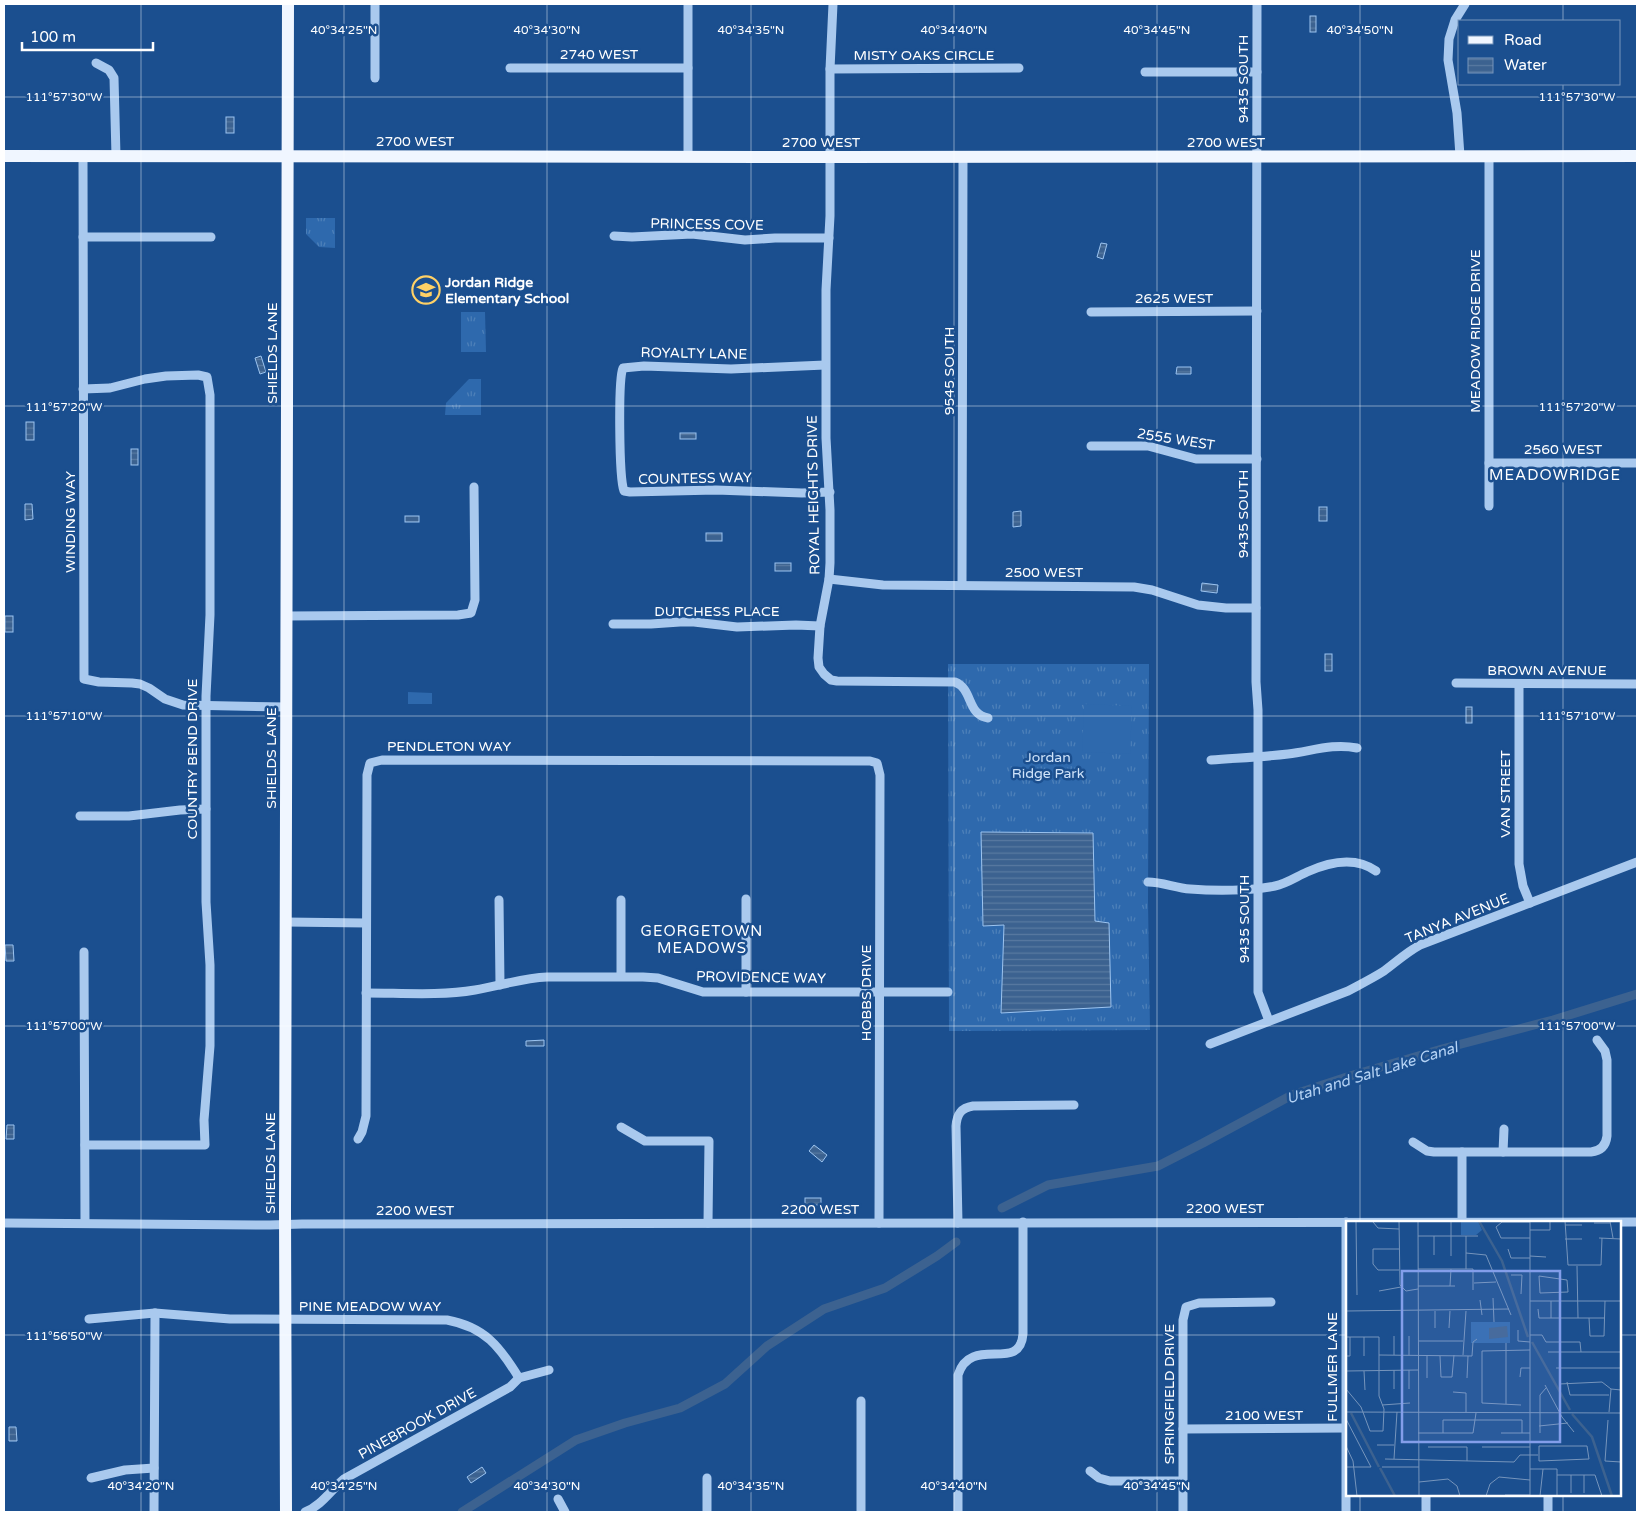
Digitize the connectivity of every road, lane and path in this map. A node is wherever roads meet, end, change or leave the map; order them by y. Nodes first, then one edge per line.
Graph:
1 (288, 4) edge
2 (375, 4) edge
3 (688, 4) edge
4 (833, 4) edge
5 (1257, 4) edge
6 (1466, 4) edge
7 (96, 63) dead end
8 (510, 68) dead end
9 (688, 68) junction
10 (1019, 68) dead end
11 (830, 69) junction
12 (1144, 72) dead end
13 (1256, 72) junction
14 (375, 78) dead end
15 (4, 156) edge
16 (83, 156) junction
17 (116, 156) junction
18 (287, 156) junction
19 (688, 156) junction
20 (1460, 156) junction
21 (1489, 156) junction
22 (1637, 156) edge
23 (830, 157) junction
24 (963, 157) junction
25 (1256, 157) junction
26 (614, 236) dead end
27 (84, 237) junction
28 (211, 237) dead end
29 (829, 238) junction
30 (1257, 311) junction
31 (1091, 312) dead end
32 (826, 365) junction
33 (84, 389) junction
34 (620, 429) joint
35 (1091, 446) dead end
36 (1256, 460) junction
37 (1489, 463) junction
38 (1637, 463) edge
39 (474, 487) dead end
40 (830, 492) junction
41 (1489, 506) dead end
42 (829, 579) junction
43 (962, 586) junction
44 (1256, 608) junction
45 (286, 616) junction
46 (613, 624) dead end
47 (820, 626) junction
48 (1456, 683) dead end
49 (1519, 684) junction
50 (1637, 684) edge
51 (206, 706) junction
52 (286, 707) junction
53 (988, 718) dead end
54 (1357, 748) dead end
55 (1258, 757) junction
56 (1211, 760) dead end
57 (877, 763) joint
58 (206, 809) junction
59 (80, 816) dead end
60 (1637, 862) edge
61 (1376, 871) dead end
62 (1148, 882) dead end
63 (1258, 888) junction
64 (746, 899) dead end
65 (499, 900) dead end
66 (621, 900) dead end
67 (1530, 903) junction
68 (286, 922) junction
69 (366, 922) junction
70 (84, 952) dead end
71 (622, 976) junction
72 (500, 985) junction
73 (366, 992) junction
74 (746, 992) junction
75 (879, 992) junction
76 (948, 992) dead end
77 (1269, 1021) junction
78 (1597, 1040) dead end
79 (1210, 1044) dead end
80 (1074, 1105) dead end
81 (622, 1127) dead end
82 (1504, 1129) dead end
83 (358, 1139) dead end
84 (1412, 1142) dead end
85 (84, 1145) junction
86 (1462, 1152) junction
87 (1503, 1152) junction
88 (1462, 1221) edge
89 (1023, 1222) junction
90 (1346, 1222) edge
91 (1621, 1222) edge
92 (1637, 1222) edge
93 (4, 1223) edge
94 (85, 1223) junction
95 (708, 1223) junction
96 (879, 1223) junction
97 (958, 1223) junction
98 (285, 1225) junction
99 (1272, 1302) dead end
100 (154, 1312) junction
101 (89, 1319) dead end
102 (286, 1320) junction
103 (549, 1370) dead end
104 (519, 1378) junction
105 (861, 1401) dead end
106 (1346, 1428) junction
107 (1183, 1429) junction
108 (154, 1468) junction
109 (1090, 1471) dead end
110 (91, 1478) dead end
111 (707, 1478) dead end
112 (1183, 1482) junction
113 (1426, 1496) edge
114 (1548, 1496) edge
115 (558, 1499) dead end
116 (154, 1512) edge
117 (286, 1512) edge
118 (305, 1512) edge
119 (566, 1512) edge
120 (707, 1512) edge
121 (861, 1512) edge
122 (958, 1512) edge
123 (1183, 1512) edge
124 (1346, 1512) edge
125 (1426, 1512) edge
126 (1548, 1512) edge

1 - 18 main road, SHIELDS LANE
2 - 14 street
3 - 9 street
4 - 11 street, ROYAL HEIGHTS DRIVE
5 - 13 street, 9435 SOUTH
6 - 20 street
7 - 17 street
8 - 9 street, 2740 WEST
9 - 19 street
10 - 11 street, MISTY OAKS CIRCLE
11 - 23 street, ROYAL HEIGHTS DRIVE
12 - 13 street
13 - 25 street, 9435 SOUTH
15 - 16 main road, 2700 WEST
16 - 17 main road, 2700 WEST
16 - 27 street, WINDING WAY
17 - 18 main road, 2700 WEST
18 - 19 main road, 2700 WEST
18 - 45 main road, SHIELDS LANE
19 - 23 main road, 2700 WEST
20 - 21 main road, 2700 WEST
20 - 25 main road, 2700 WEST
21 - 22 main road, 2700 WEST
21 - 37 street, MEADOW RIDGE DRIVE
23 - 24 main road, 2700 WEST
23 - 29 street, ROYAL HEIGHTS DRIVE
24 - 25 main road, 2700 WEST
24 - 43 street, 9545 SOUTH
25 - 30 street, 9435 SOUTH
26 - 29 street, PRINCESS COVE
27 - 28 street
27 - 33 street, WINDING WAY
29 - 32 street, ROYAL HEIGHTS DRIVE
30 - 31 street, 2625 WEST
30 - 36 street, 9435 SOUTH
32 - 34 street, ROYALTY LANE
32 - 40 street, ROYAL HEIGHTS DRIVE
33 - 51 street, WINDING WAY
33 - 51 street, COUNTRY BEND DRIVE
34 - 40 street, COUNTESS WAY
35 - 36 street, 2555 WEST
36 - 44 street, 9435 SOUTH
37 - 38 street, 2560 WEST
37 - 41 street, MEADOW RIDGE DRIVE
39 - 45 street
40 - 42 street, ROYAL HEIGHTS DRIVE
42 - 43 street, 2500 WEST
42 - 47 street, ROYAL HEIGHTS DRIVE
43 - 44 street, 2500 WEST
44 - 55 street, 9435 SOUTH
45 - 52 main road, SHIELDS LANE
46 - 47 street, DUTCHESS PLACE
47 - 53 street, ROYAL HEIGHTS DRIVE
48 - 49 street, BROWN AVENUE
49 - 50 street, BROWN AVENUE
49 - 67 street, VAN STREET
51 - 52 street, WINDING WAY
51 - 58 street, COUNTRY BEND DRIVE
52 - 68 main road, SHIELDS LANE
54 - 55 street
55 - 56 street
55 - 63 street, 9435 SOUTH
57 - 69 street, PENDLETON WAY
57 - 75 street, HOBBS DRIVE
58 - 59 street
58 - 85 street, COUNTRY BEND DRIVE
60 - 67 street, TANYA AVENUE
61 - 63 street
62 - 63 street
63 - 77 street, 9435 SOUTH
64 - 74 street
65 - 72 street
66 - 71 street
67 - 77 street, TANYA AVENUE
68 - 69 street
68 - 98 main road, SHIELDS LANE
69 - 73 street, PENDLETON WAY
70 - 85 street
71 - 72 street, PROVIDENCE WAY
71 - 74 street, PROVIDENCE WAY
72 - 73 street, PROVIDENCE WAY
73 - 83 street, PENDLETON WAY
74 - 75 street, PROVIDENCE WAY
75 - 76 street, PROVIDENCE WAY
75 - 96 street, HOBBS DRIVE
77 - 79 street, TANYA AVENUE
78 - 87 street
80 - 97 street
81 - 95 street
82 - 87 street
84 - 86 street
85 - 94 street
86 - 87 street
86 - 88 street
89 - 90 street, 2200 WEST
89 - 97 street, 2200 WEST
89 - 122 street
90 - 106 street, FULLMER LANE
91 - 92 street, 2200 WEST
93 - 94 street, 2200 WEST
94 - 98 street, 2200 WEST
95 - 96 street, 2200 WEST
95 - 98 street, 2200 WEST
96 - 97 street, 2200 WEST
98 - 102 main road, SHIELDS LANE
99 - 107 street, SPRINGFIELD DRIVE
100 - 101 street, PINE MEADOW WAY
100 - 102 street, PINE MEADOW WAY
100 - 108 street
102 - 104 street, PINE MEADOW WAY
102 - 117 main road, SHIELDS LANE
103 - 104 street, PINEBROOK DRIVE
104 - 118 street, PINEBROOK DRIVE
105 - 121 street
106 - 107 street, 2100 WEST
106 - 124 street, FULLMER LANE
107 - 112 street, SPRINGFIELD DRIVE
108 - 110 street
108 - 116 street
109 - 112 street
111 - 120 street
112 - 123 street, SPRINGFIELD DRIVE
113 - 125 street
114 - 126 street
115 - 119 street

